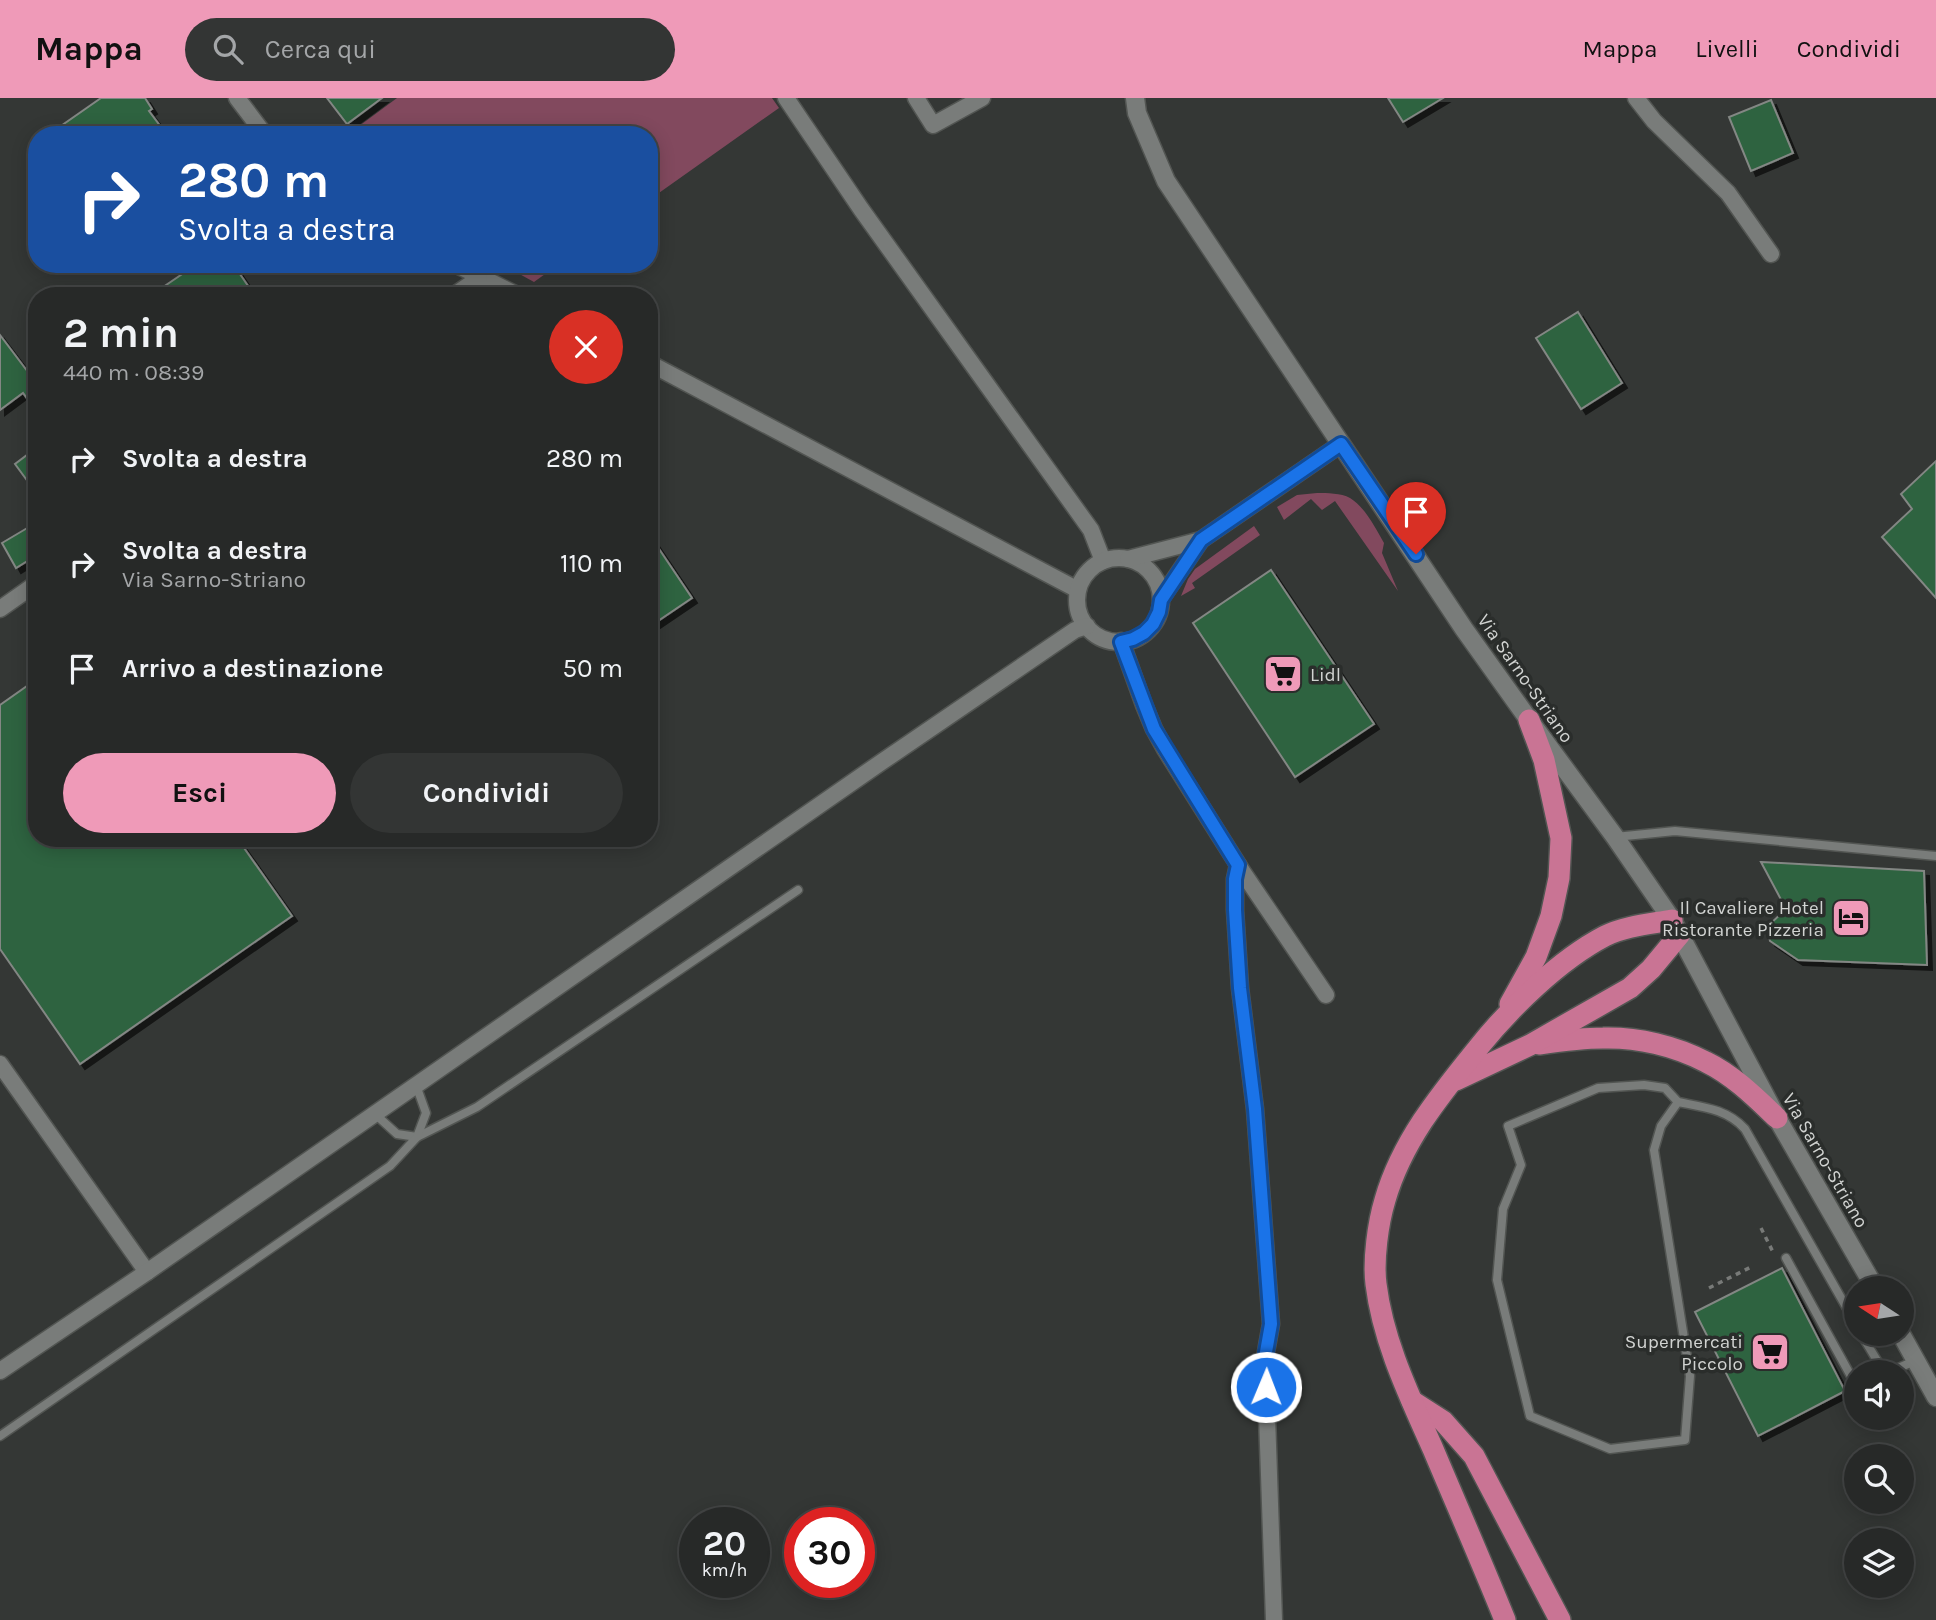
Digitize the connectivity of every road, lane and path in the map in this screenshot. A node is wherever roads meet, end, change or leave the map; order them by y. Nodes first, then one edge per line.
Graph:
1 (237, 98) edge
2 (786, 98) edge
3 (916, 98) edge
4 (982, 98) edge
5 (1135, 98) edge
6 (1636, 98) edge
7 (258, 126) edge
8 (1771, 254) dead end
9 (470, 273) edge
10 (479, 278) junction
11 (466, 287) edge
12 (499, 287) edge
13 (658, 368) edge
14 (1341, 444) junction
15 (1201, 540) junction
16 (1128, 559) junction
17 (1103, 561) junction
18 (28, 589) edge
19 (1078, 590) junction
20 (1161, 600) junction
21 (0, 609) edge
22 (1087, 626) junction
23 (1121, 642) junction
24 (1529, 720) junction
25 (1615, 837) junction
26 (1936, 856) edge
27 (1238, 865) junction
28 (798, 890) dead end
29 (1676, 927) junction
30 (1326, 995) dead end
31 (1500, 1020) junction
32 (1530, 1045) junction
33 (0, 1064) edge
34 (1449, 1084) junction
35 (416, 1085) junction
36 (1678, 1102) junction
37 (375, 1114) junction
38 (1777, 1118) junction
39 (417, 1137) junction
40 (1761, 1228) dead end
41 (1773, 1252) dead end
42 (1786, 1258) dead end
43 (1753, 1266) dead end
44 (147, 1272) junction
45 (1868, 1276) edge
46 (1709, 1288) dead end
47 (1844, 1303) edge
48 (1908, 1346) edge
49 (1917, 1360) junction
50 (1914, 1361) edge
51 (1844, 1363) edge
52 (0, 1371) edge
53 (1936, 1397) edge
54 (1412, 1401) junction
55 (0, 1436) edge
56 (1273, 1620) edge
57 (1505, 1620) edge
58 (1560, 1620) edge

1 - 7 street
2 - 17 street
3 - 4 street
5 - 14 main road, Via Sarno-Striano
6 - 8 street
9 - 10 street
10 - 11 street
10 - 12 street
13 - 19 street
14 - 15 street
14 - 24 main road, Via Sarno-Striano
15 - 16 street
15 - 20 street
16 - 17 street
16 - 20 street
17 - 19 street
18 - 21 street
19 - 22 street
20 - 23 street
22 - 23 street
22 - 35 street
23 - 27 street
24 - 25 main road, Via Sarno-Striano
24 - 31 highway
25 - 26 lane
25 - 29 main road, Via Sarno-Striano
27 - 30 street
27 - 56 street
28 - 39 lane
29 - 31 highway
29 - 32 highway
29 - 38 main road, Via Sarno-Striano
31 - 34 highway
32 - 34 highway
32 - 38 highway
33 - 44 street
34 - 54 highway
35 - 37 street
35 - 39 lane
36 - 36 lane
36 - 47 lane
37 - 39 lane
37 - 44 street
38 - 45 main road, Via Sarno-Striano
39 - 55 lane
40 - 41 path
42 - 51 lane
43 - 46 path
44 - 52 street
48 - 49 main road
49 - 50 lane
49 - 53 main road
54 - 57 highway
54 - 58 highway

